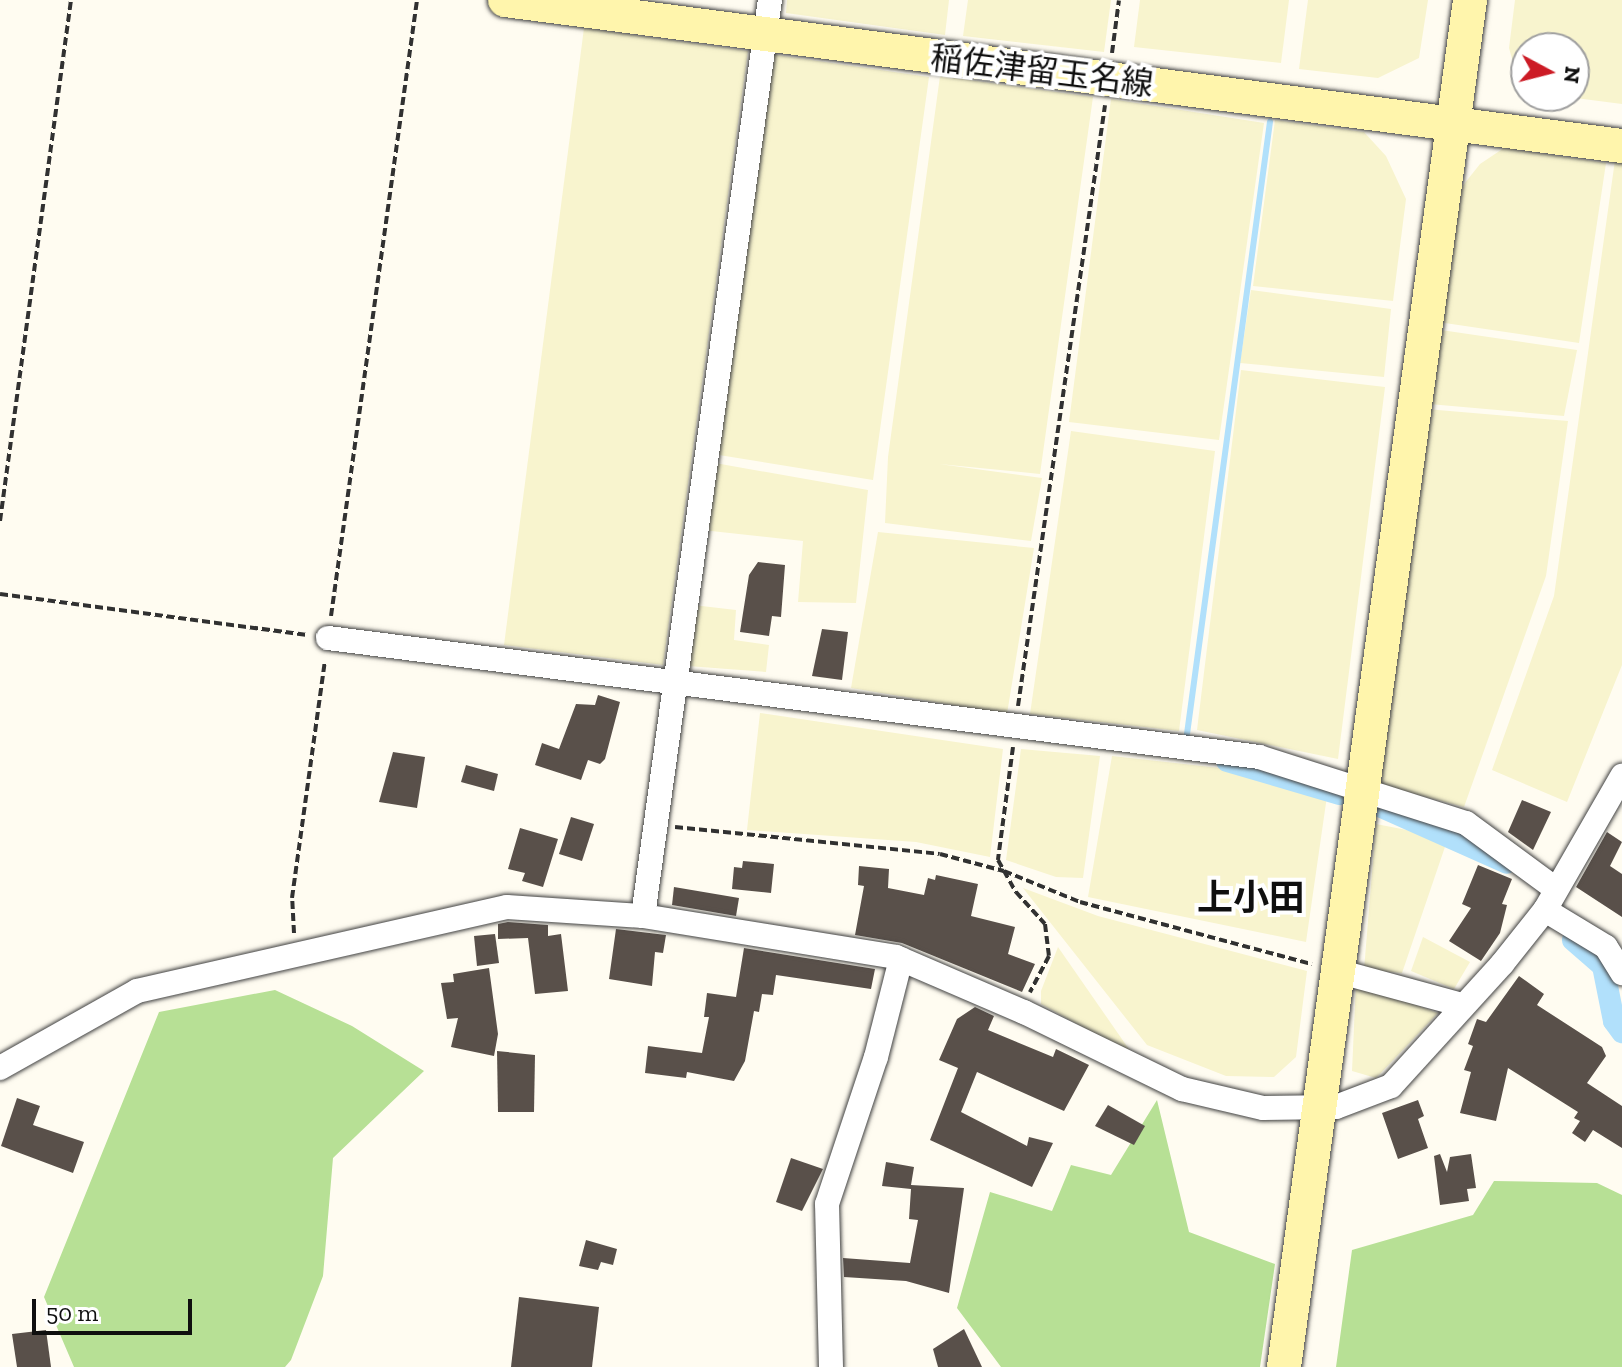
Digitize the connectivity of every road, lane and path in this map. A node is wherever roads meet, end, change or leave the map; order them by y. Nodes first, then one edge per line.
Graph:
1 (71, 0) edge
2 (417, 0) edge
3 (505, 0) edge
4 (770, 0) edge
5 (1119, 0) edge
6 (1470, 0) edge
7 (765, 38) junction
8 (1109, 79) junction
9 (1453, 125) junction
10 (1622, 146) edge
11 (0, 521) edge
12 (0, 594) edge
13 (328, 638) junction
14 (672, 681) junction
15 (1016, 724) junction
16 (1622, 776) edge
17 (1361, 787) junction
18 (658, 825) junction
19 (1004, 871) junction
20 (1550, 900) junction
21 (643, 916) junction
22 (295, 952) junction
23 (901, 959) junction
24 (1337, 971) junction
25 (1622, 973) edge
26 (1462, 1005) junction
27 (1024, 1012) junction
28 (0, 1068) edge
29 (1320, 1108) junction
30 (831, 1367) edge
31 (1284, 1367) edge

1 - 11 path
2 - 13 path
3 - 7 street, 稲佐津留玉名線
4 - 7 street
5 - 8 path
6 - 9 street
7 - 8 street, 稲佐津留玉名線
7 - 14 street
8 - 9 street, 稲佐津留玉名線
8 - 15 path
9 - 10 street, 稲佐津留玉名線
9 - 17 street
12 - 13 path
13 - 14 street
13 - 22 path
14 - 15 street
14 - 18 street
15 - 17 street
15 - 19 path
16 - 20 street
17 - 20 street
17 - 24 street
18 - 19 path
18 - 21 street
19 - 24 path
19 - 27 path
20 - 25 street
20 - 26 street
21 - 22 street
21 - 23 street
22 - 28 street
23 - 27 street
23 - 30 street
24 - 26 street
24 - 29 street
26 - 29 street
27 - 29 street
29 - 31 street

